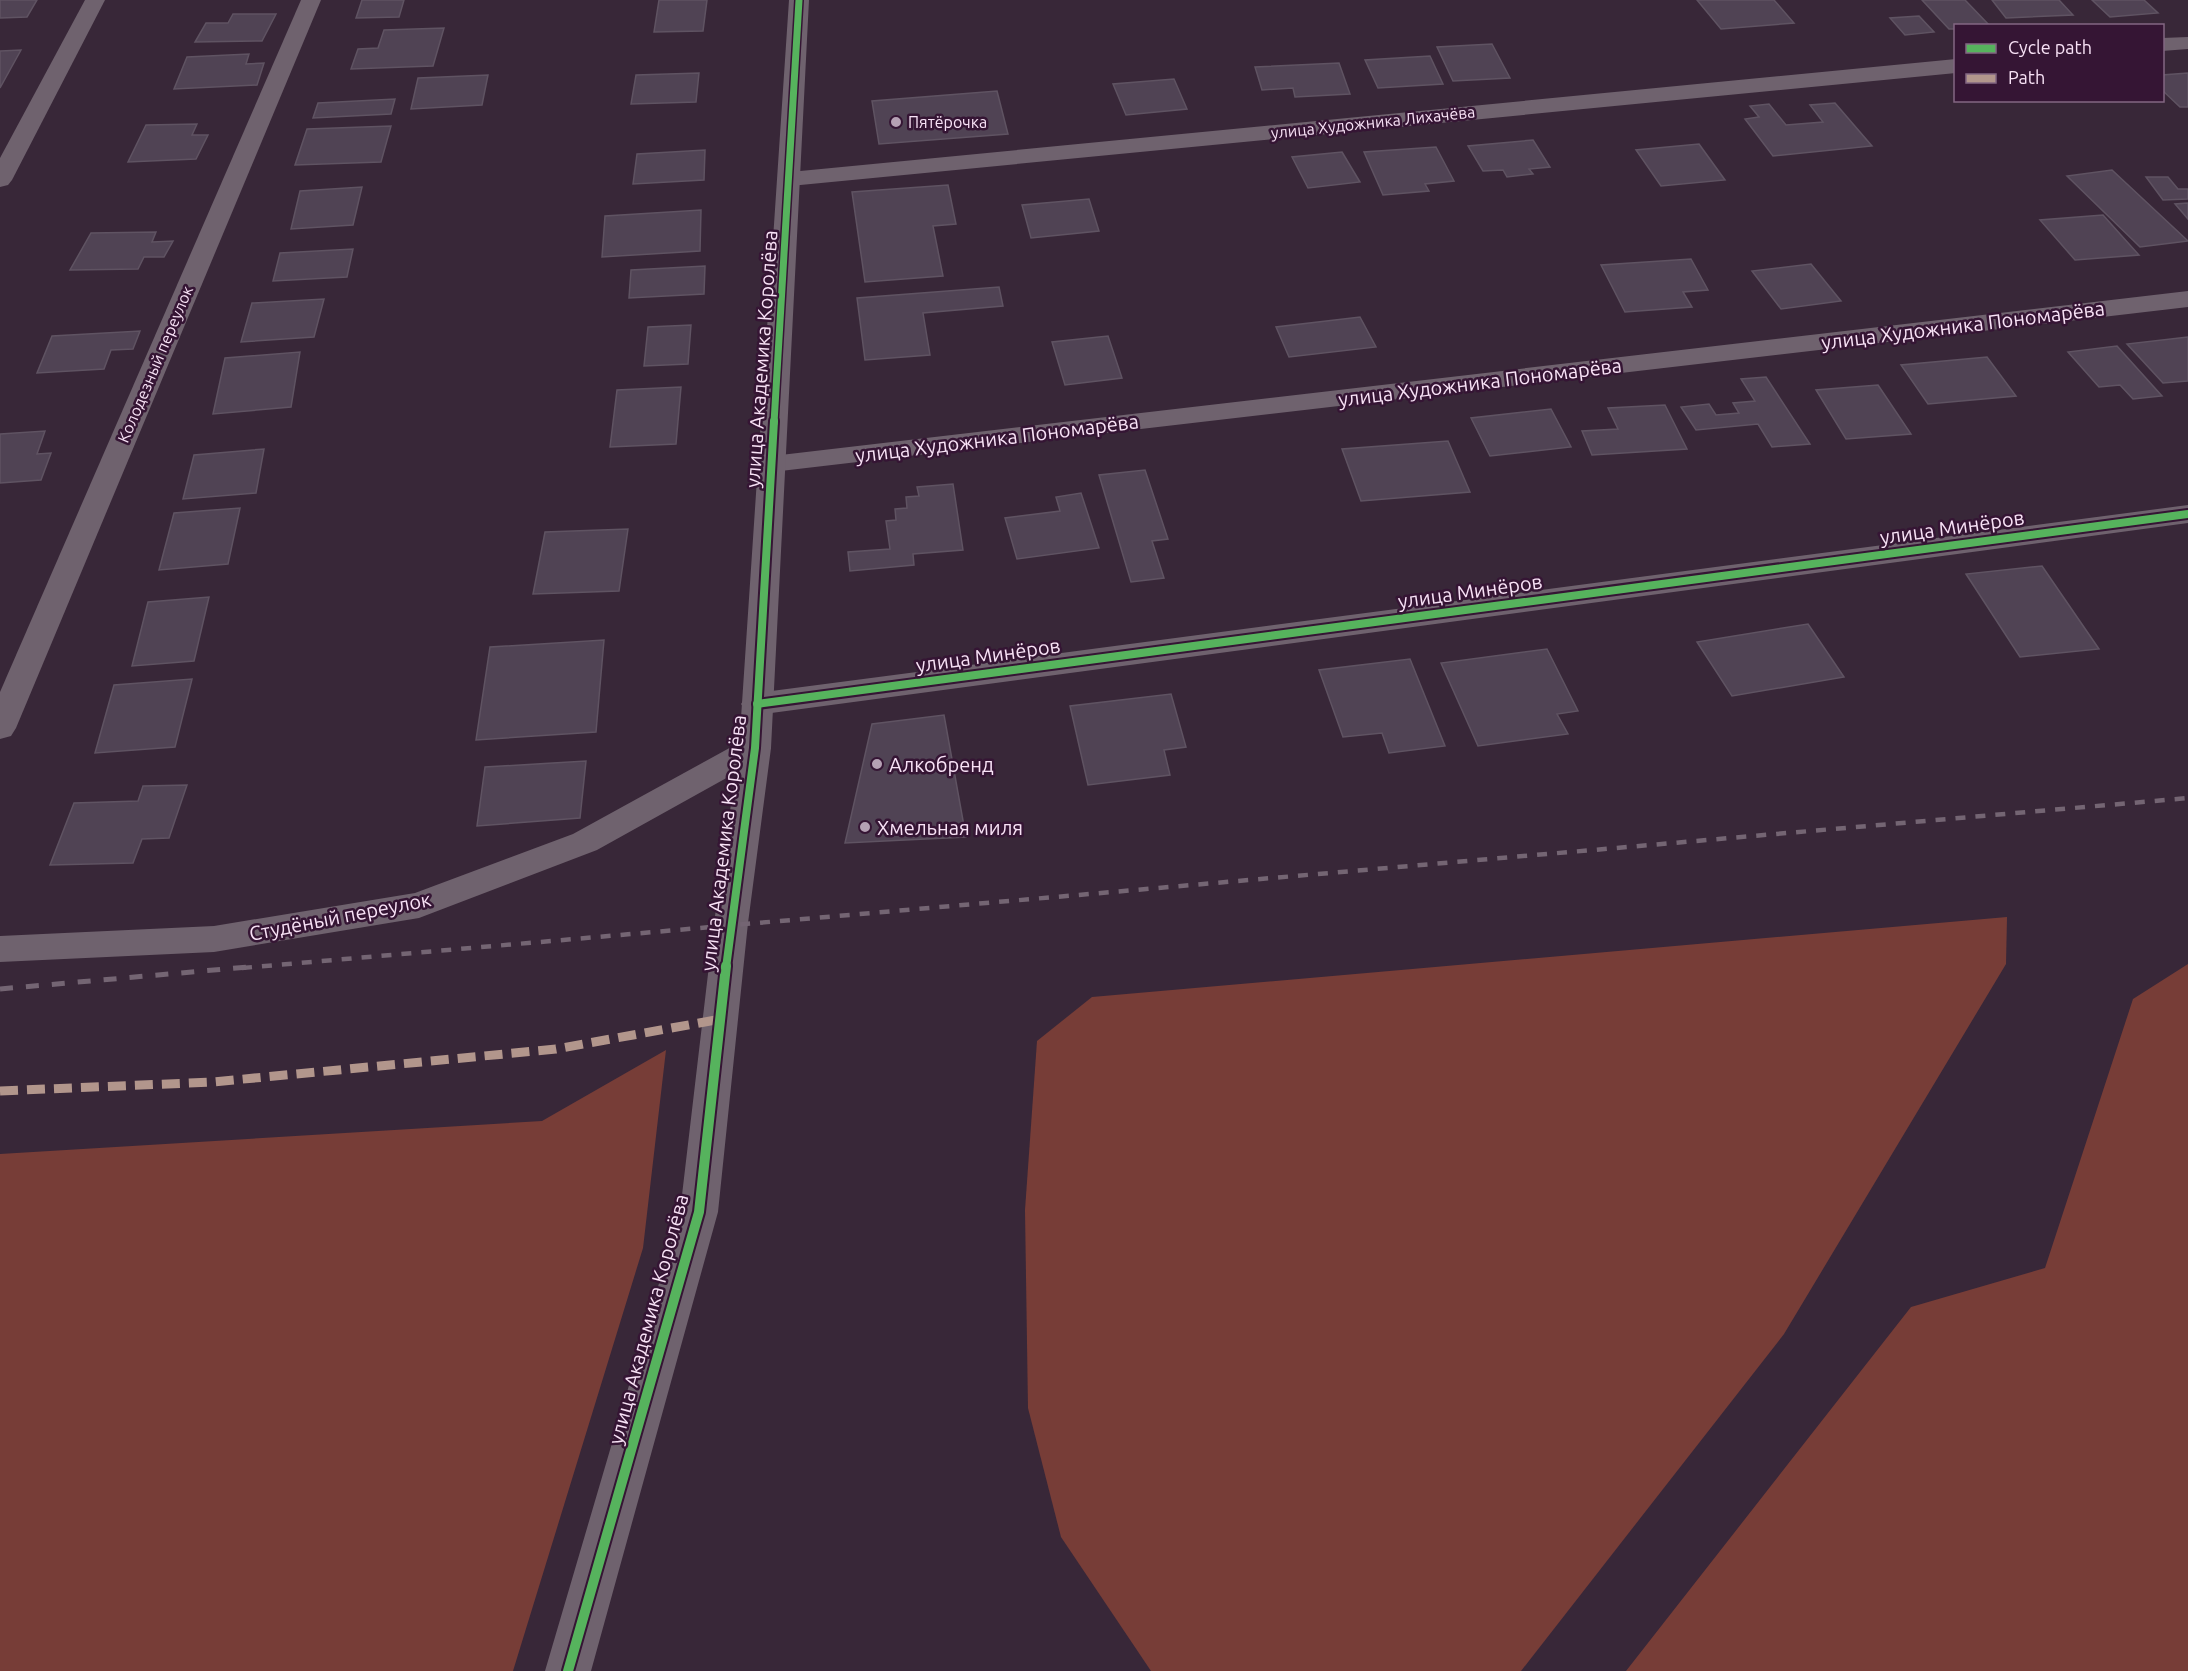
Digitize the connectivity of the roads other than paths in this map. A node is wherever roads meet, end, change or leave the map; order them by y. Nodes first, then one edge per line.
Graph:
1 (95, 0) edge
2 (311, 0) edge
3 (799, 0) edge
4 (2188, 43) edge
5 (2164, 45) edge
6 (1954, 66) edge
7 (790, 179) junction
8 (0, 180) edge
9 (2188, 299) edge
10 (772, 464) junction
11 (2188, 514) edge
12 (757, 704) junction
13 (0, 728) edge
14 (755, 748) junction
15 (0, 949) edge
16 (568, 1671) edge

1 - 8 street
2 - 13 street, Колодезный переулок
3 - 7 street, улица Академика Королёва
4 - 5 street
6 - 7 street, улица Художника Лихачёва
7 - 10 street, улица Академика Королёва
9 - 10 street, улица Художника Пономарёва
10 - 12 street, улица Академика Королёва
11 - 12 street, улица Минёров
12 - 14 street, улица Академика Королёва
14 - 15 street, Студёный переулок
14 - 16 street, улица Академика Королёва

